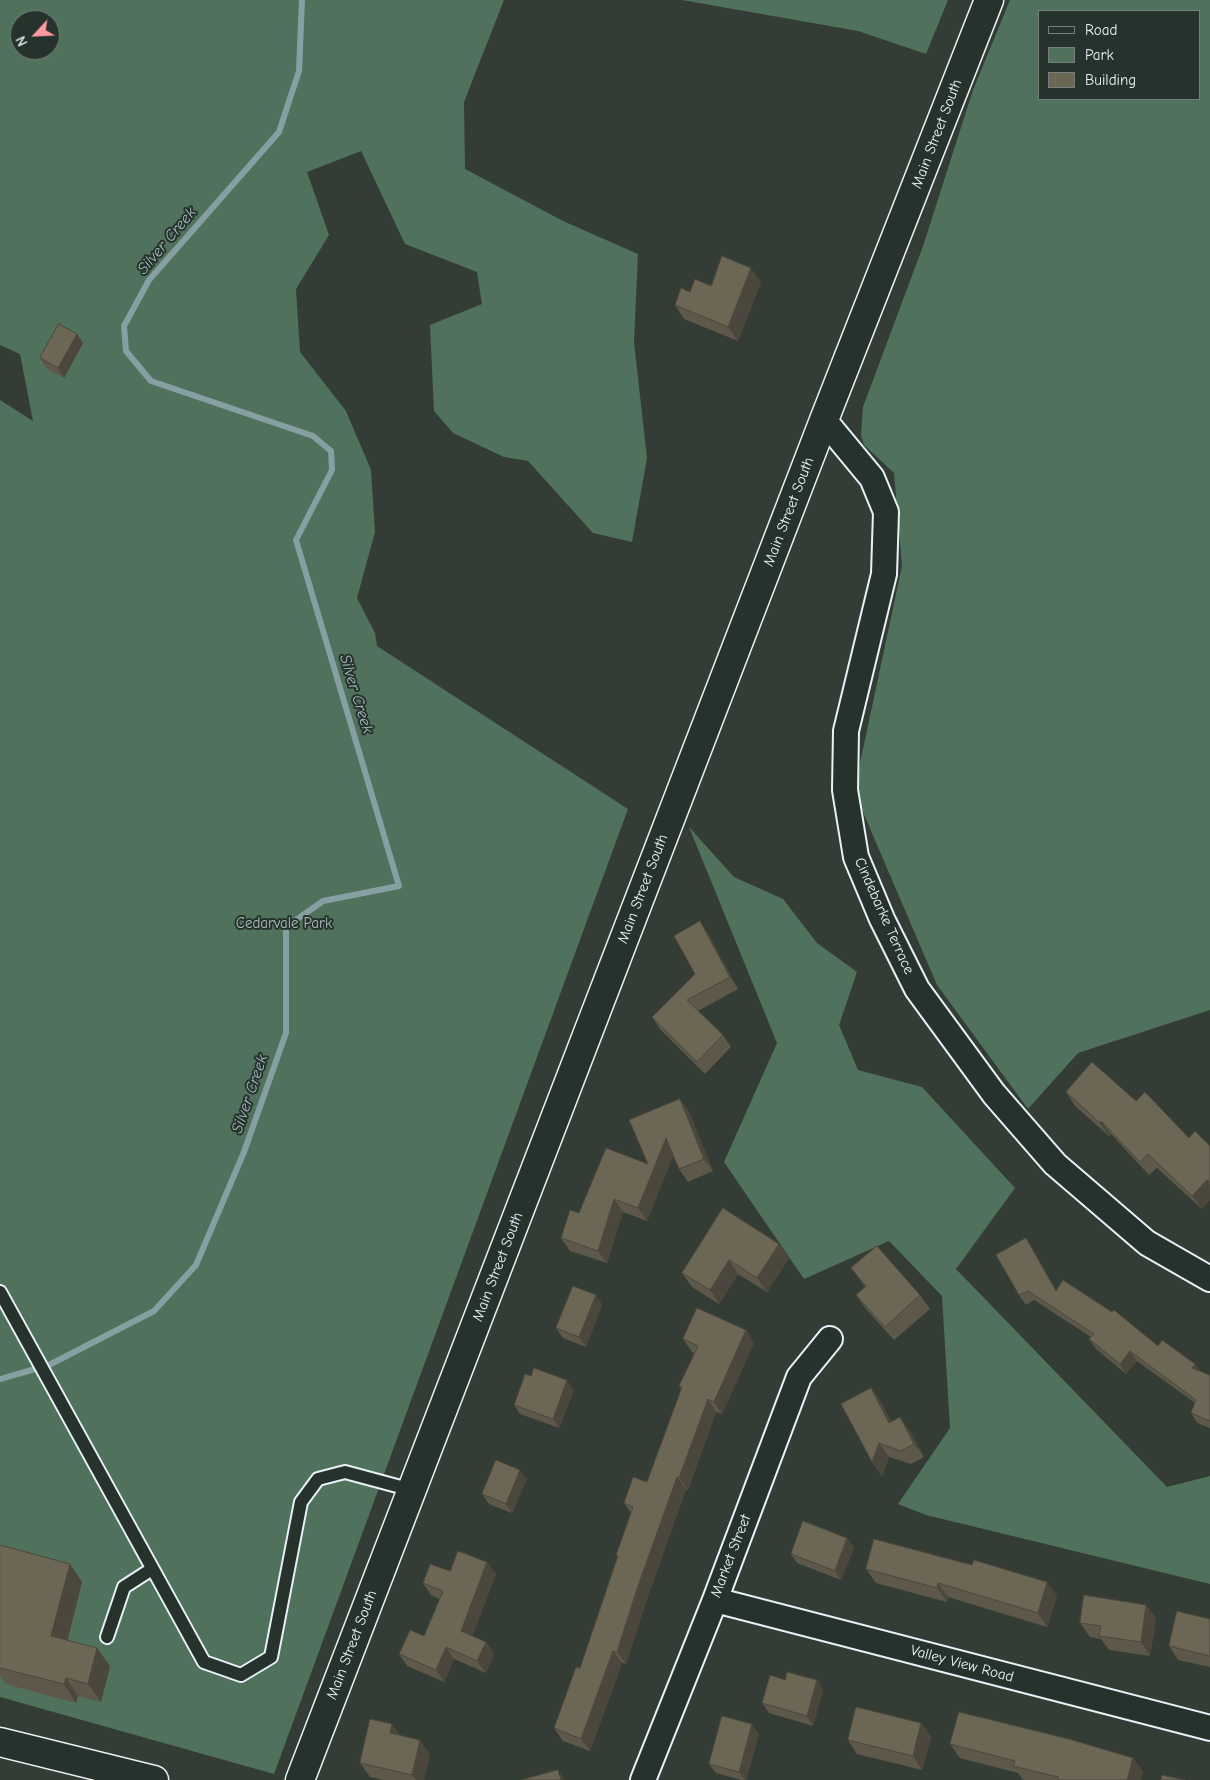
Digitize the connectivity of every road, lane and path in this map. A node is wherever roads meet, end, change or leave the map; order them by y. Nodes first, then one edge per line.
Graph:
1 (989, 0) edge
2 (824, 420) junction
3 (1210, 1279) edge
4 (0, 1292) edge
5 (830, 1338) dead end
6 (412, 1490) junction
7 (152, 1569) junction
8 (715, 1600) junction
9 (107, 1637) dead end
10 (1210, 1728) edge
11 (0, 1742) edge
12 (154, 1780) edge
13 (300, 1780) edge
14 (643, 1780) edge

1 - 2 street, Main Street South
2 - 3 street, Cindebarke Terrace
2 - 6 street, Main Street South
4 - 7 lane
5 - 8 street, Market Street
6 - 7 lane
6 - 13 street, Main Street South
7 - 9 lane
8 - 10 street, Valley View Road
8 - 14 street, Market Street
11 - 12 street

